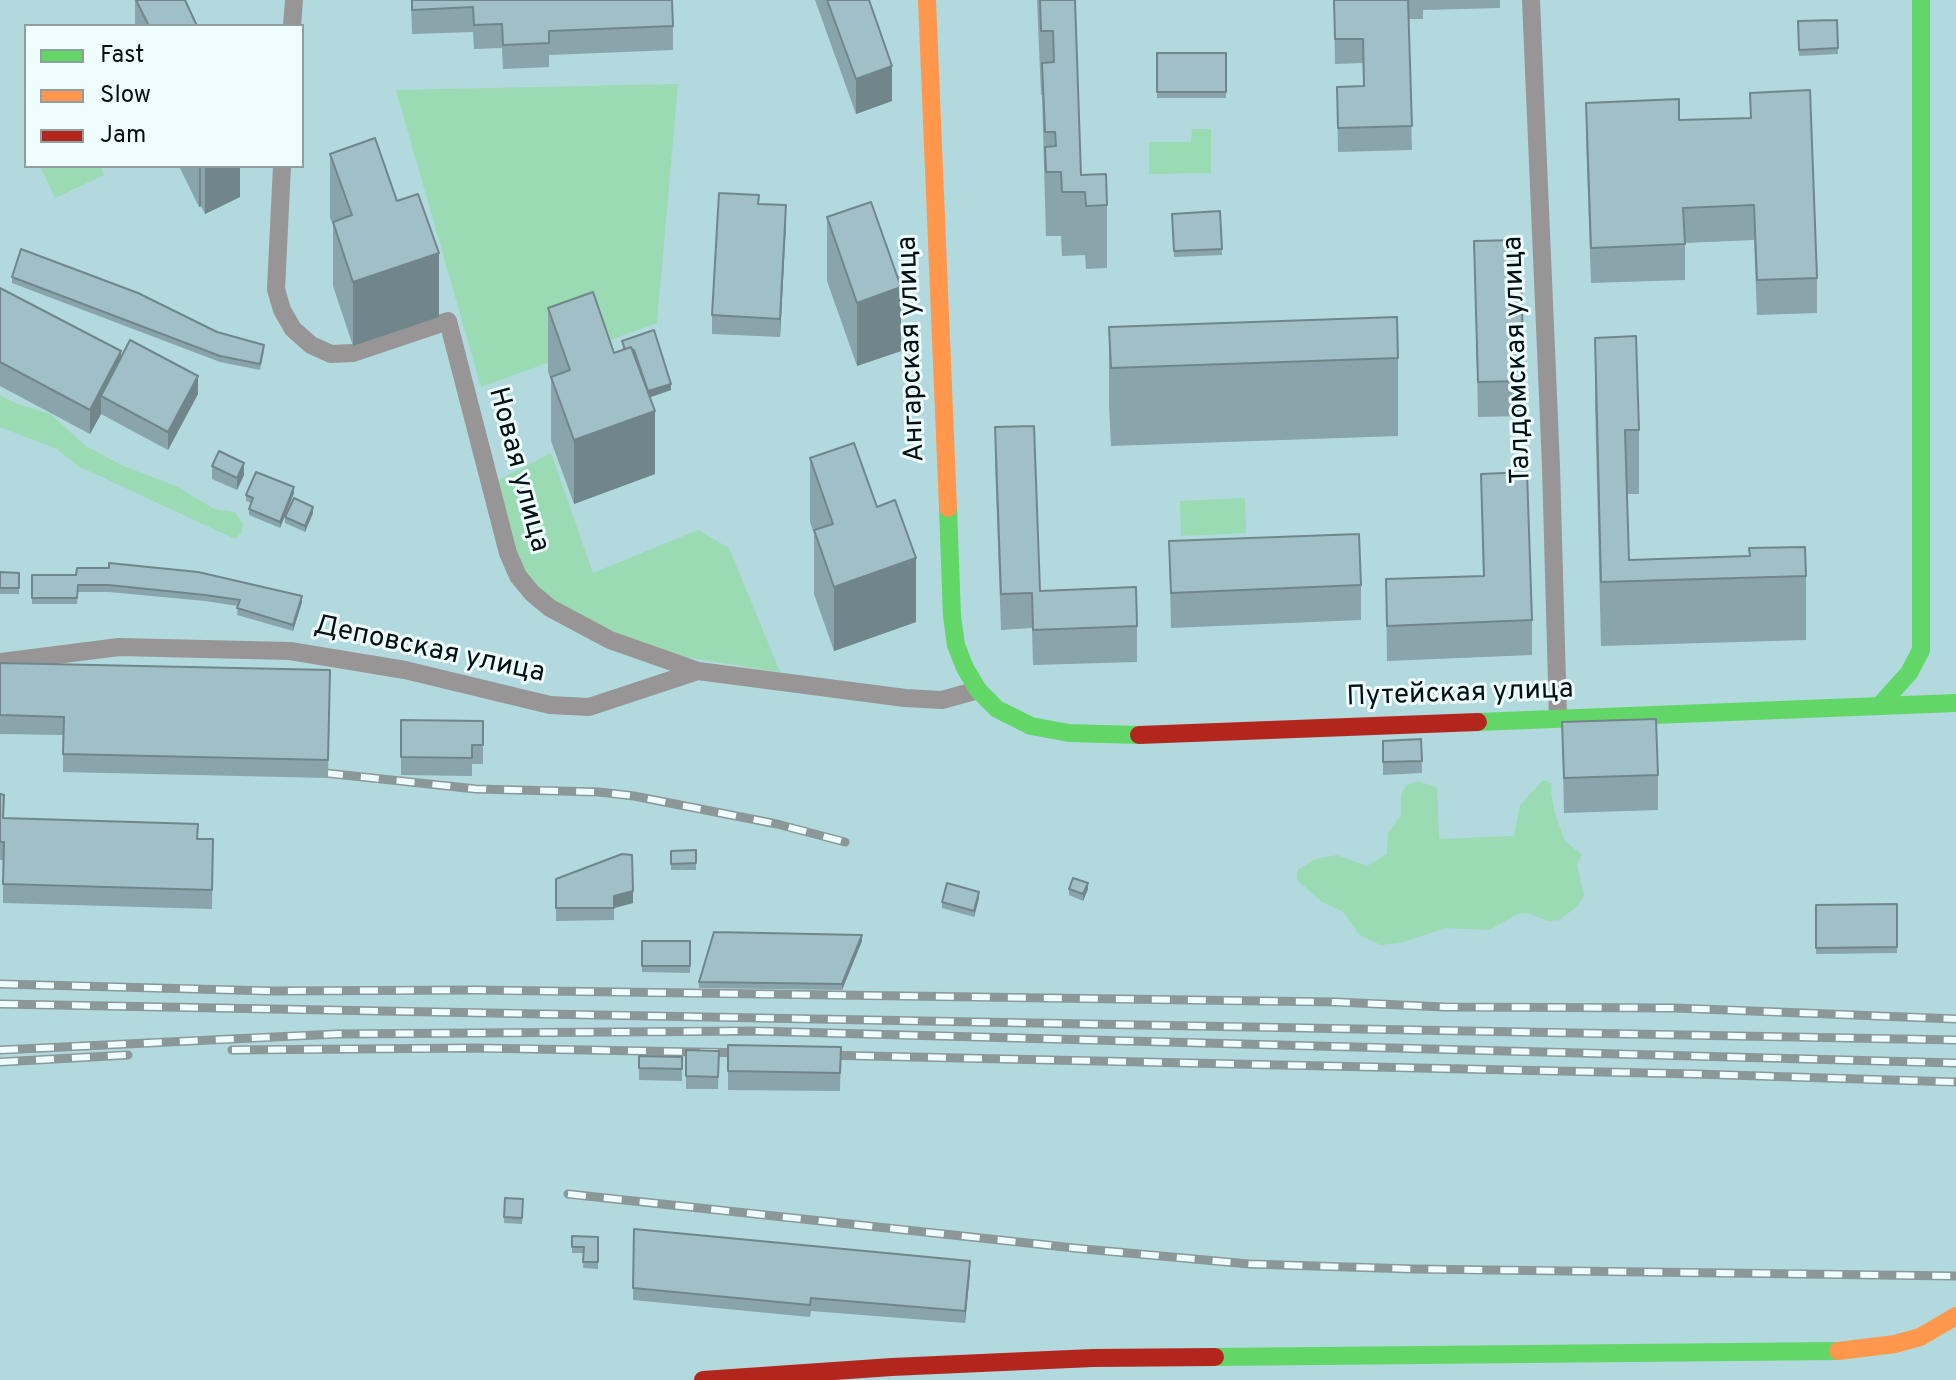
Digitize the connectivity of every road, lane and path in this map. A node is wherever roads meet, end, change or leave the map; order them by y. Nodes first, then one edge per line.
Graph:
1 (294, 0) edge
2 (927, 0) edge
3 (1531, 0) edge
4 (1921, 0) edge
5 (292, 24) edge
6 (282, 168) edge
7 (0, 662) edge
8 (698, 671) junction
9 (978, 690) junction
10 (1956, 703) edge
11 (1881, 704) junction
12 (1558, 718) junction
13 (1956, 1316) edge
14 (703, 1380) edge

1 - 5 street
2 - 9 street, Ангарская улица
3 - 12 street, Талдомская улица
4 - 11 street
6 - 8 street, Новая улица
7 - 8 street, Деповская улица
8 - 9 street, Новая улица
9 - 12 street, Путейская улица
10 - 11 street, Путейская улица
11 - 12 street, Путейская улица
13 - 14 street

